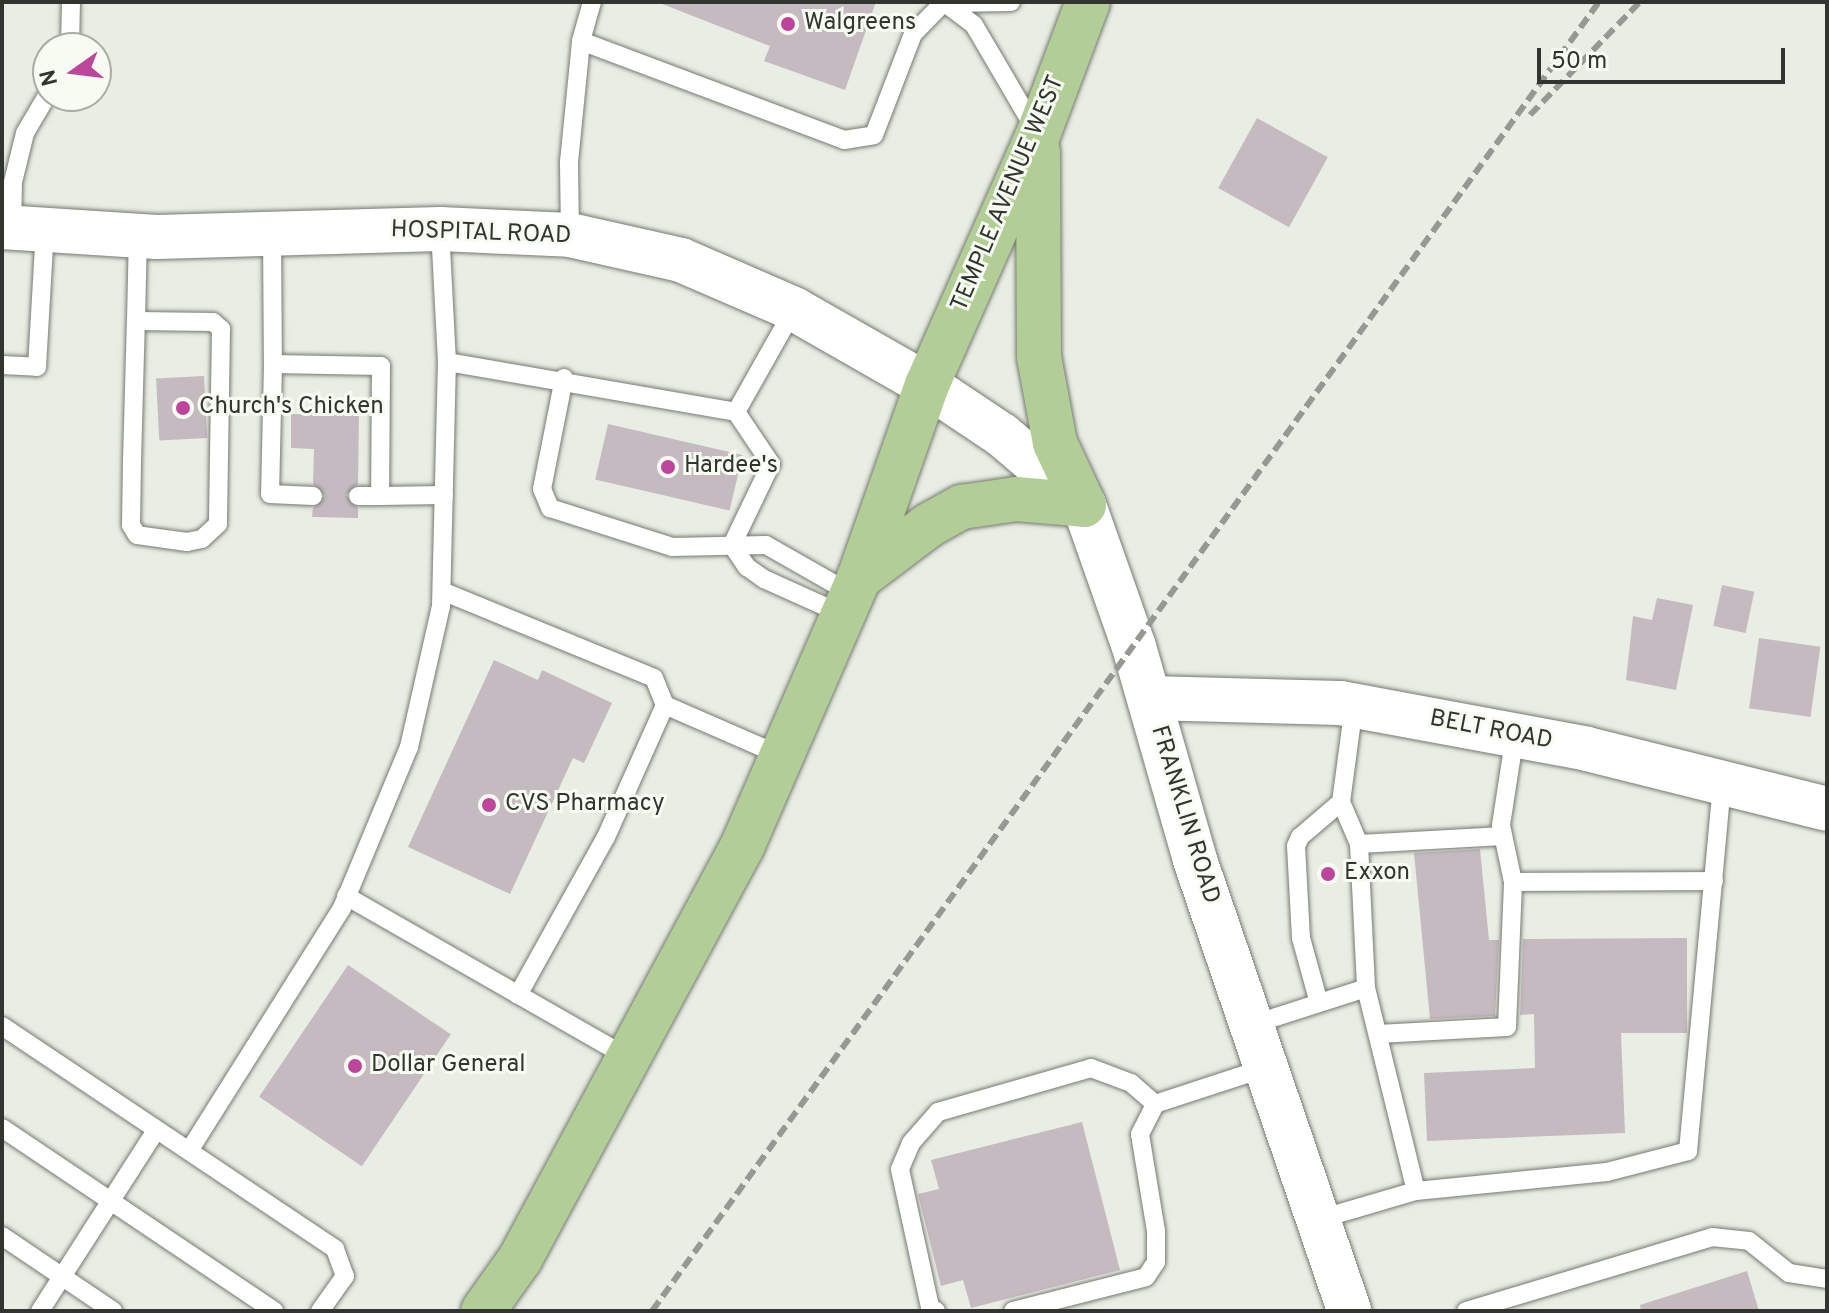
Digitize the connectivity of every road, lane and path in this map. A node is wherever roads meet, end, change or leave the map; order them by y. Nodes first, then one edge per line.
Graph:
1 (71, 2) edge
2 (592, 2) edge
3 (944, 2) edge
4 (1011, 2) edge
5 (1088, 2) edge
6 (70, 32) edge
7 (581, 41) junction
8 (37, 112) edge
9 (1038, 135) junction
10 (20, 228) edge
11 (440, 229) junction
12 (272, 233) junction
13 (570, 235) junction
14 (138, 236) junction
15 (794, 309) junction
16 (136, 321) junction
17 (447, 362) junction
18 (273, 364) junction
19 (2, 365) edge
20 (564, 378) junction
21 (927, 385) junction
22 (736, 412) junction
23 (444, 495) junction
24 (313, 496) dead end
25 (358, 496) dead end
26 (380, 496) junction
27 (1084, 505) junction
28 (732, 545) junction
29 (442, 591) junction
30 (851, 595) junction
31 (1149, 698) junction
32 (665, 705) junction
33 (1354, 705) junction
34 (1515, 735) junction
35 (782, 756) junction
36 (1722, 783) junction
37 (1341, 802) junction
38 (1827, 809) edge
39 (1503, 836) junction
40 (1359, 844) junction
41 (1714, 881) junction
42 (1513, 882) junction
43 (346, 896) junction
44 (1366, 988) junction
45 (518, 995) junction
46 (1319, 1003) junction
47 (1250, 1025) junction
48 (2, 1026) edge
49 (1378, 1034) junction
50 (629, 1058) junction
51 (1265, 1068) junction
52 (1155, 1104) junction
53 (2, 1128) edge
54 (156, 1130) junction
55 (189, 1151) junction
56 (1416, 1191) junction
57 (111, 1201) junction
58 (1320, 1219) junction
59 (2, 1236) edge
60 (61, 1276) junction
61 (1827, 1279) edge
62 (40, 1311) edge
63 (113, 1311) edge
64 (274, 1311) edge
65 (320, 1311) edge
66 (483, 1311) edge
67 (936, 1311) edge
68 (1013, 1311) edge
69 (1349, 1311) edge
70 (1466, 1311) edge

1 - 6 lane
2 - 7 lane
3 - 4 lane
3 - 7 lane
3 - 9 lane
5 - 9 main road, TEMPLE AVENUE WEST
7 - 13 lane
8 - 10 lane
9 - 21 main road, TEMPLE AVENUE WEST
9 - 27 main road
10 - 14 street, HOSPITAL ROAD
10 - 19 lane
11 - 12 street, HOSPITAL ROAD
11 - 13 street, HOSPITAL ROAD
11 - 17 lane
12 - 14 street, HOSPITAL ROAD
12 - 18 lane
13 - 15 street, HOSPITAL ROAD
14 - 16 lane
15 - 21 street, HOSPITAL ROAD
15 - 22 lane
16 - 16 lane
17 - 20 lane
17 - 23 lane
18 - 24 lane
18 - 26 lane
20 - 22 lane
20 - 28 lane
21 - 27 street
21 - 30 main road, TEMPLE AVENUE WEST
22 - 28 lane
23 - 26 lane
23 - 29 lane
25 - 26 lane
27 - 30 main road
27 - 31 street, FRANKLIN ROAD
28 - 30 lane
28 - 30 lane
29 - 32 lane
29 - 43 lane
30 - 35 main road, TEMPLE AVENUE WEST
31 - 33 street, BELT ROAD
31 - 47 street, FRANKLIN ROAD
32 - 35 lane
32 - 45 lane
33 - 34 street, BELT ROAD
33 - 37 lane
34 - 36 street, BELT ROAD
34 - 39 lane
35 - 50 main road, TEMPLE AVENUE WEST
36 - 38 street, BELT ROAD
36 - 41 lane
37 - 40 lane
37 - 46 lane
39 - 40 lane
39 - 42 lane
40 - 44 lane
41 - 42 lane
41 - 56 lane
42 - 49 lane
43 - 45 lane
43 - 55 lane
44 - 46 lane
44 - 49 lane
45 - 50 lane
46 - 47 lane
47 - 51 street, FRANKLIN ROAD
48 - 54 lane
49 - 56 lane
50 - 66 main road, TEMPLE AVENUE WEST
51 - 52 lane
51 - 58 street, FRANKLIN ROAD
52 - 67 lane
52 - 68 lane
53 - 57 lane
54 - 55 lane
54 - 57 lane
55 - 65 lane
56 - 58 lane
57 - 60 lane
57 - 64 lane
58 - 69 street, FRANKLIN ROAD
59 - 60 lane
60 - 62 lane
60 - 63 lane
61 - 70 lane

